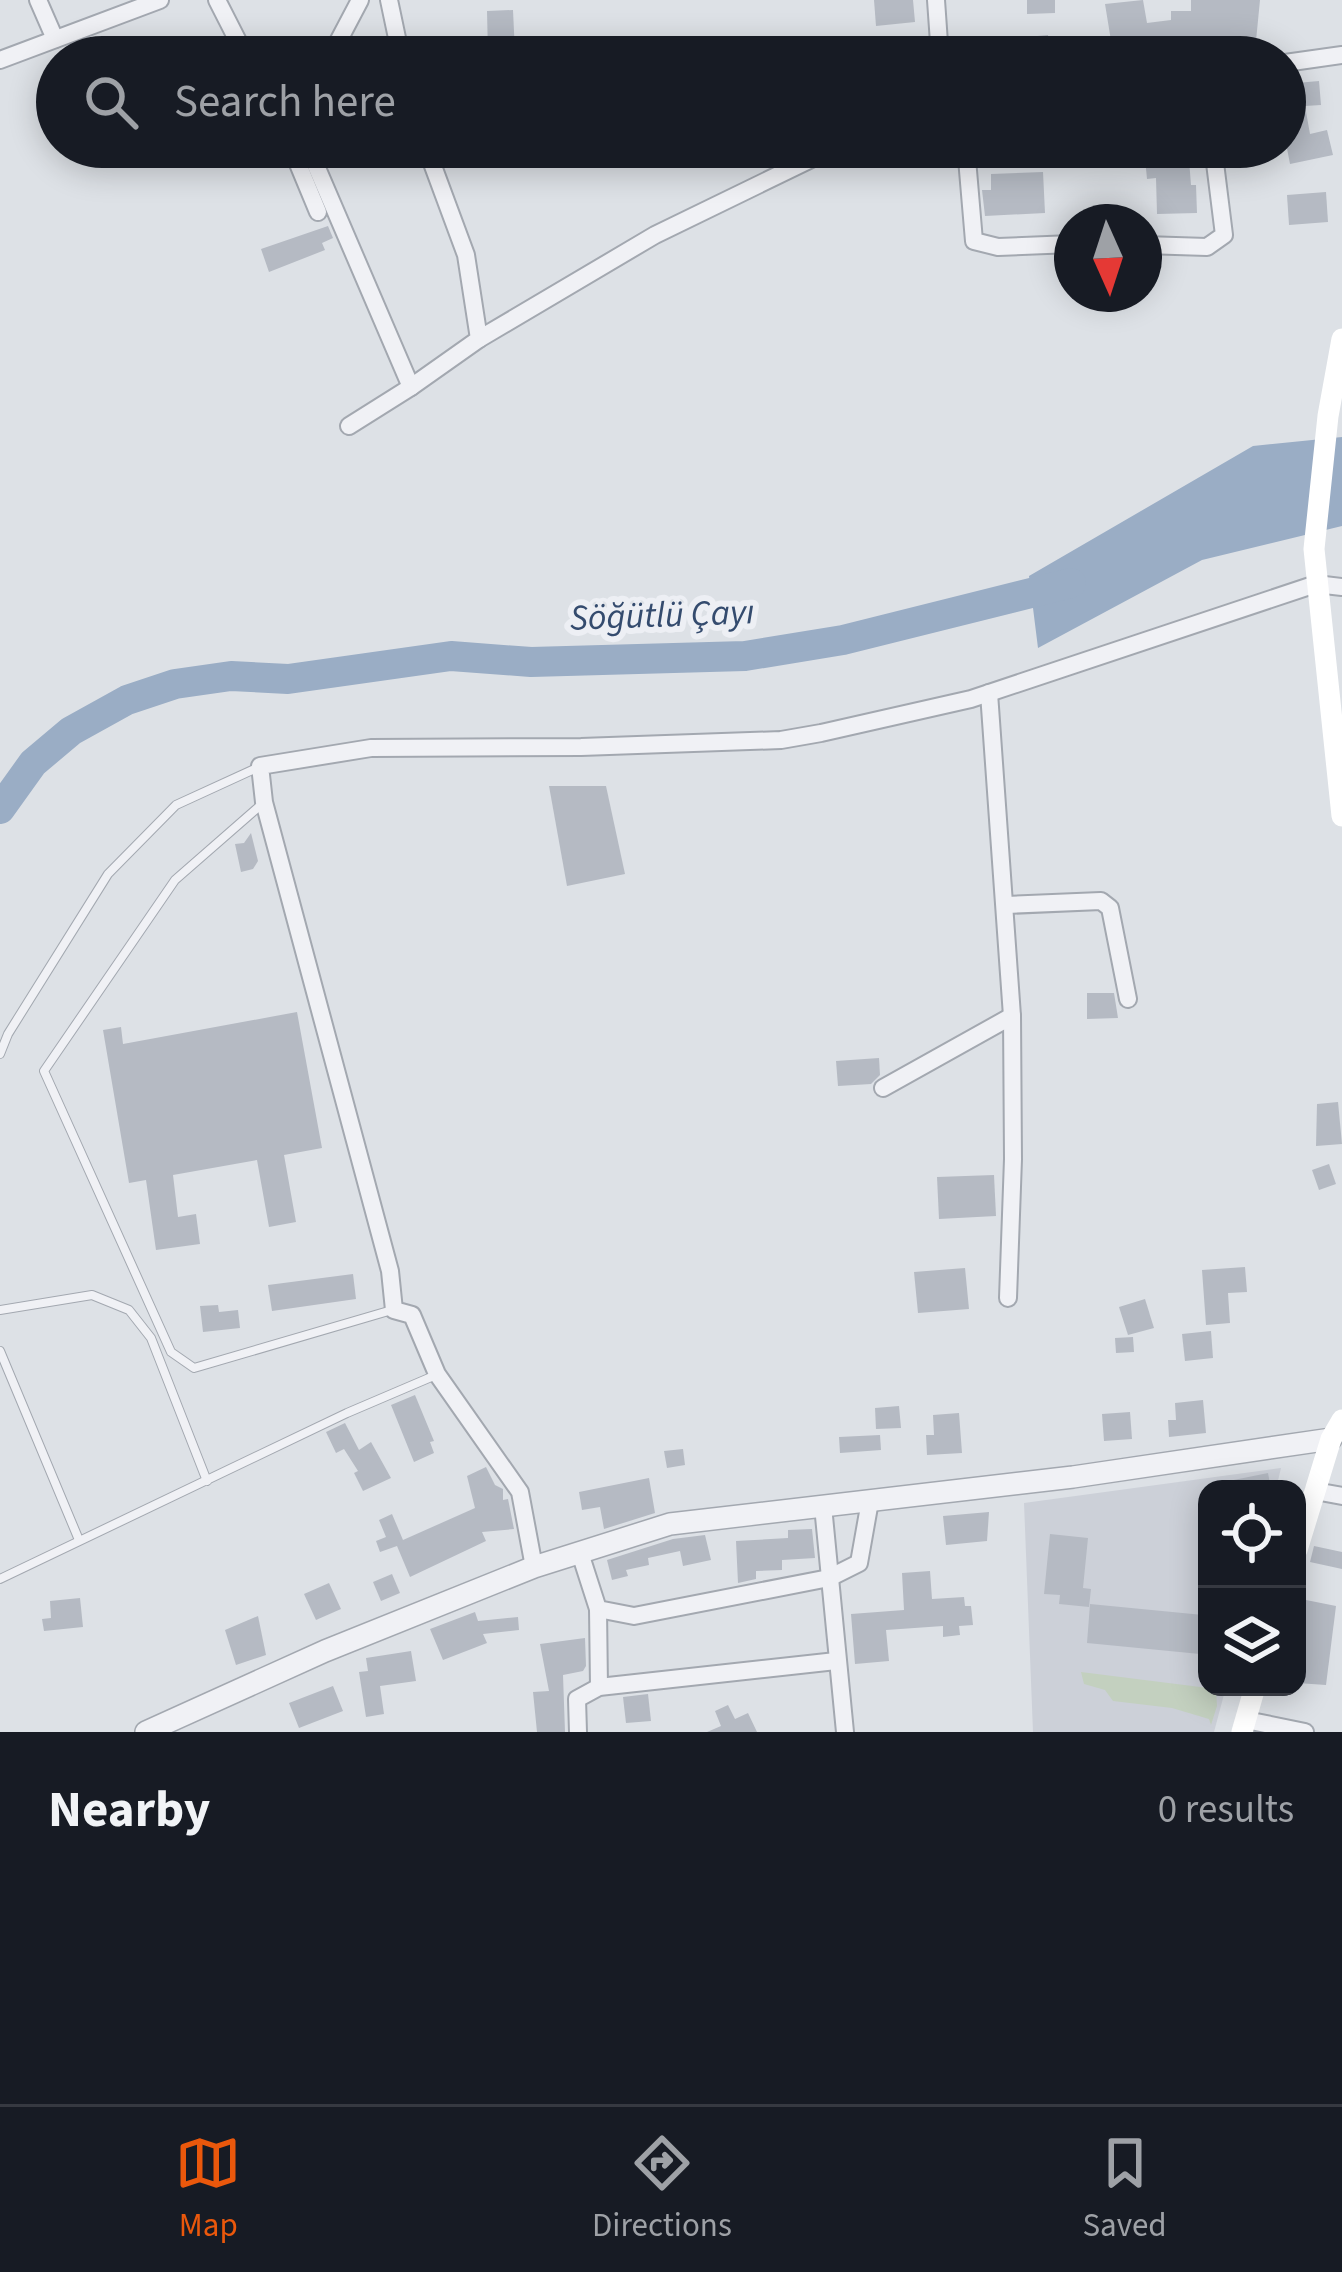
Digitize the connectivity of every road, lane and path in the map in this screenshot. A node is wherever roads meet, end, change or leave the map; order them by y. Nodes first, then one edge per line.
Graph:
1 (38, 0) edge
2 (160, 0) edge
3 (217, 0) edge
4 (360, 0) edge
5 (389, 0) edge
6 (936, 0) edge
7 (53, 36) edge
8 (66, 36) edge
9 (235, 36) edge
10 (341, 36) edge
11 (397, 36) edge
12 (939, 36) edge
13 (36, 47) edge
14 (1342, 55) edge
15 (0, 60) edge
16 (1306, 60) edge
17 (300, 168) edge
18 (317, 168) edge
19 (434, 168) edge
20 (793, 168) edge
21 (968, 168) edge
22 (1216, 168) edge
23 (318, 212) dead end
24 (1054, 245) edge
25 (1162, 246) edge
26 (479, 338) junction
27 (1342, 339) edge
28 (411, 387) junction
29 (349, 426) dead end
30 (1316, 584) junction
31 (1342, 587) edge
32 (989, 693) junction
33 (260, 766) junction
34 (264, 802) junction
35 (1342, 816) edge
36 (1007, 905) junction
37 (1128, 999) dead end
38 (1012, 1016) junction
39 (0, 1054) edge
40 (883, 1088) dead end
41 (1008, 1298) dead end
42 (0, 1310) edge
43 (394, 1310) junction
44 (0, 1351) edge
45 (437, 1375) junction
46 (1336, 1430) edge
47 (207, 1481) junction
48 (1315, 1491) junction
49 (1342, 1496) edge
50 (870, 1501) junction
51 (823, 1507) junction
52 (1306, 1520) edge
53 (79, 1540) junction
54 (580, 1552) junction
55 (534, 1567) junction
56 (829, 1578) junction
57 (0, 1580) edge
58 (598, 1610) junction
59 (836, 1660) junction
60 (599, 1687) junction
61 (1253, 1696) edge
62 (1244, 1726) edge
63 (146, 1732) edge
64 (578, 1732) edge
65 (845, 1732) edge
66 (1305, 1732) edge

1 - 7 street
2 - 8 street
3 - 9 street
4 - 10 street
5 - 11 street
6 - 12 street
13 - 15 street
14 - 16 street
17 - 23 street
18 - 28 street
19 - 26 street
20 - 26 street
21 - 24 street
22 - 25 street
26 - 28 street
27 - 30 main road
28 - 29 street
30 - 31 street
30 - 32 street
30 - 35 main road
32 - 33 street
32 - 36 street
33 - 34 street
33 - 39 lane
34 - 43 street
34 - 43 lane
36 - 37 street
36 - 38 street
38 - 40 street
38 - 41 street
42 - 47 lane
43 - 45 street
44 - 53 lane
45 - 47 lane
45 - 55 street
46 - 48 main road
46 - 50 street
47 - 53 lane
48 - 49 street
48 - 52 main road
50 - 51 street
50 - 56 street
51 - 54 street
51 - 56 street
53 - 57 lane
54 - 55 street
54 - 58 street
55 - 63 street
56 - 58 street
56 - 59 street
58 - 60 street
59 - 60 street
59 - 65 street
60 - 64 street
61 - 62 main road
62 - 66 street

